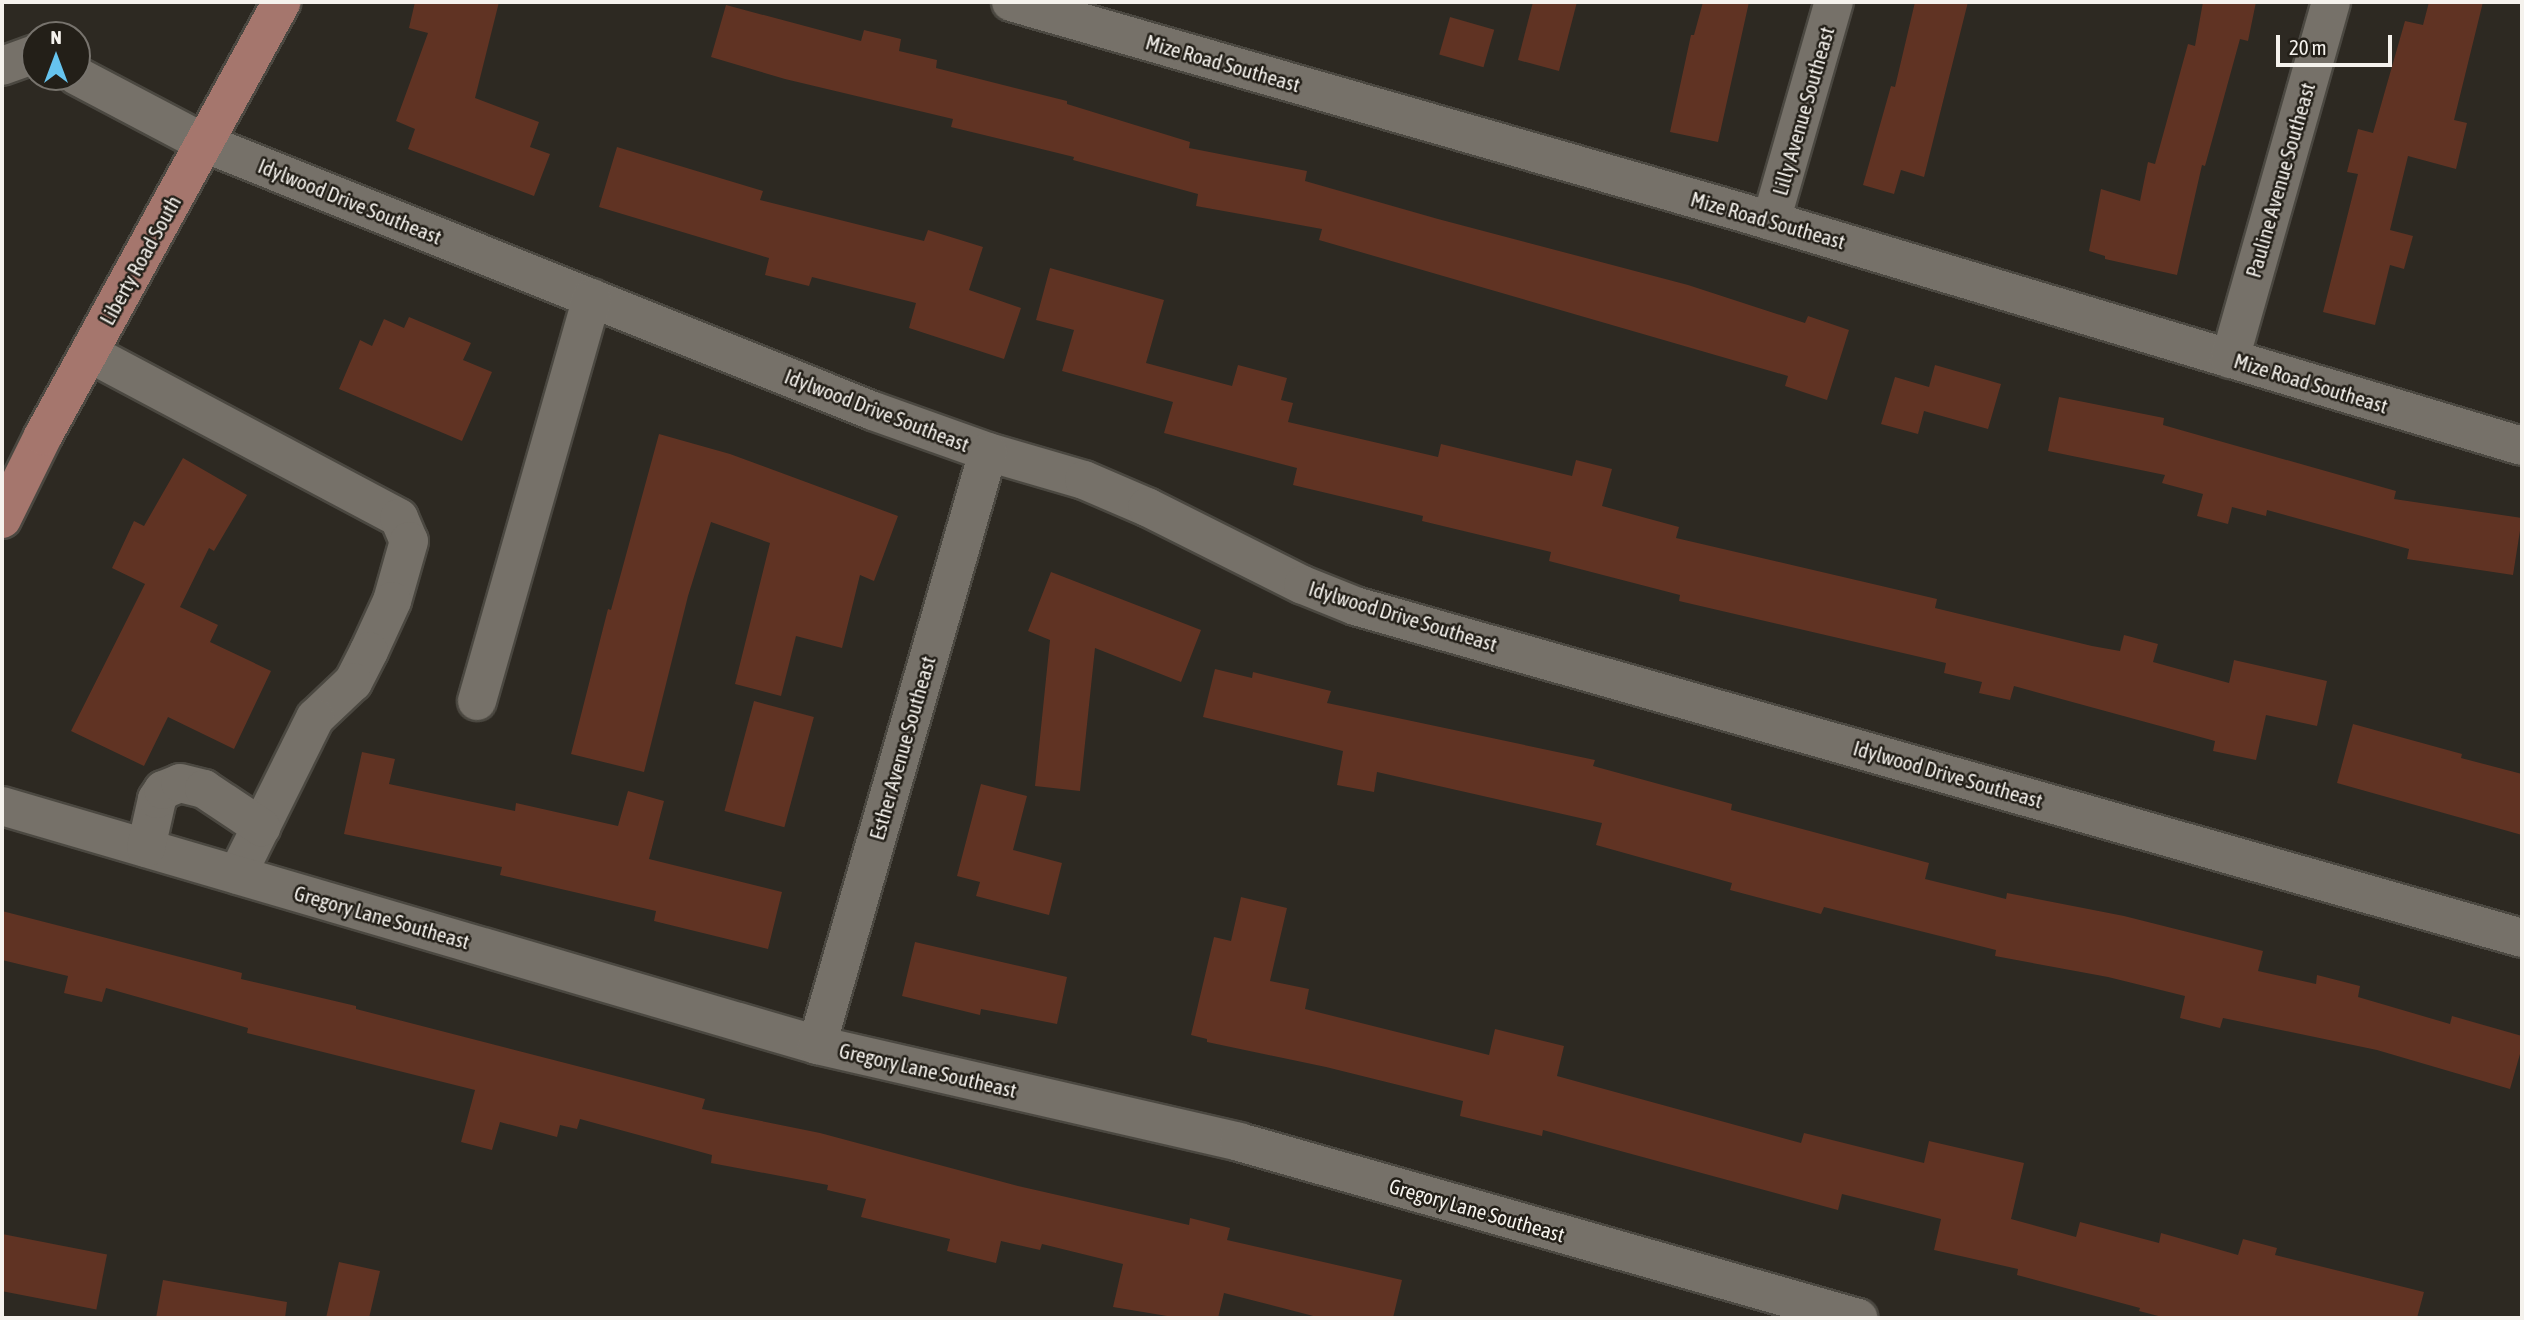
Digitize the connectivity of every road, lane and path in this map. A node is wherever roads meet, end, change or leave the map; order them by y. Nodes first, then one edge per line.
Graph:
1 (1011, 2) edge
2 (1835, 2) edge
3 (2331, 2) edge
4 (280, 4) edge
5 (21, 59) edge
6 (2, 66) edge
7 (91, 83) edge
8 (204, 143) junction
9 (1771, 221) junction
10 (592, 298) junction
11 (89, 353) junction
12 (2230, 359) junction
13 (2522, 446) edge
14 (988, 452) junction
15 (2, 519) edge
16 (477, 701) dead end
17 (2, 806) edge
18 (261, 827) junction
19 (146, 848) junction
20 (237, 875) junction
21 (2522, 938) edge
22 (817, 1045) junction
23 (1858, 1318) edge

1 - 9 street, Mize Road Southeast
2 - 9 street, Lilly Avenue Southeast
3 - 12 street, Pauline Avenue Southeast
4 - 8 main road, Liberty Road South
5 - 6 street
7 - 8 street, Idylwood Drive Southeast
8 - 10 street, Idylwood Drive Southeast
8 - 11 main road, Liberty Road South
9 - 12 street, Mize Road Southeast
10 - 14 street, Idylwood Drive Southeast
10 - 16 street
11 - 15 main road, Liberty Road South
11 - 18 street
12 - 13 street, Mize Road Southeast
14 - 21 street, Idylwood Drive Southeast
14 - 22 street, Esther Avenue Southeast
17 - 19 street, Gregory Lane Southeast
18 - 19 street
18 - 20 street
19 - 20 street, Gregory Lane Southeast
20 - 22 street, Gregory Lane Southeast
22 - 23 street, Gregory Lane Southeast

